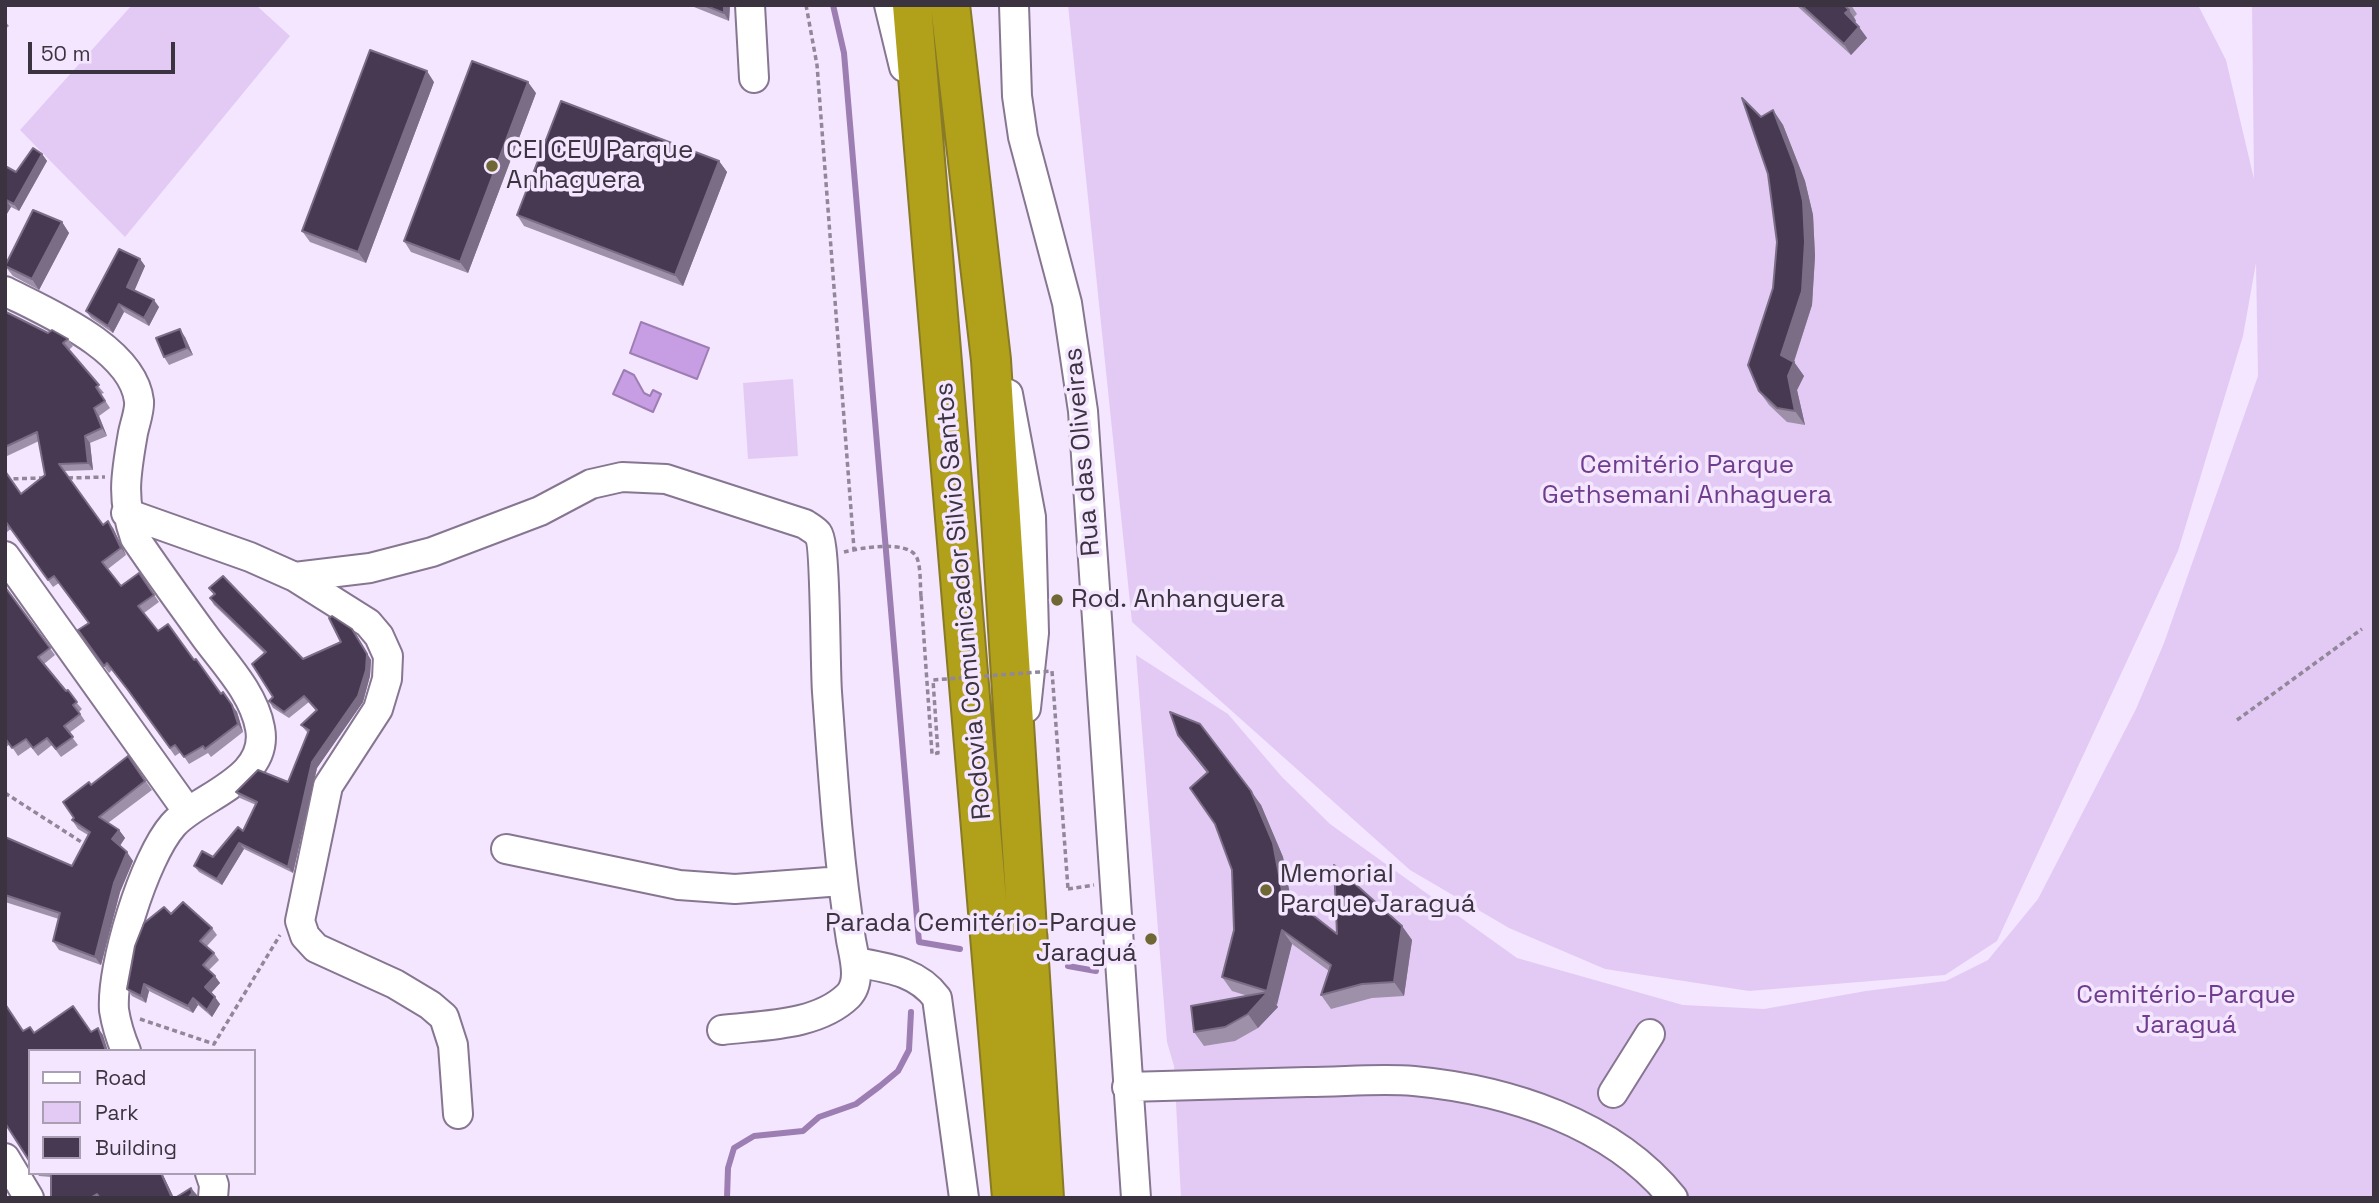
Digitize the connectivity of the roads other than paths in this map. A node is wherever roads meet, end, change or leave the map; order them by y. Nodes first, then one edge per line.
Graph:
1 (750, 5) edge
2 (889, 5) edge
3 (912, 5) edge
4 (950, 5) edge
5 (1014, 5) edge
6 (754, 78) dead end
7 (926, 162) junction
8 (5, 291) edge
9 (126, 513) junction
10 (5, 556) edge
11 (295, 577) junction
12 (188, 812) junction
13 (506, 849) dead end
14 (842, 880) junction
15 (855, 962) junction
16 (723, 1030) dead end
17 (1650, 1034) dead end
18 (125, 1049) edge
19 (1127, 1087) junction
20 (1613, 1093) dead end
21 (458, 1114) dead end
22 (5, 1158) edge
23 (211, 1175) edge
24 (29, 1198) edge
25 (212, 1198) edge
26 (964, 1198) edge
27 (1012, 1198) edge
28 (1044, 1198) edge
29 (1136, 1198) edge
30 (1673, 1198) edge

1 - 6 street
2 - 7 street
3 - 7 highway, Rodovia Comunicador Silvio Santos
4 - 28 highway, Rodovia Comunicador Silvio Santos
5 - 19 street, Rua das Oliveiras
7 - 27 highway, Rodovia Comunicador Silvio Santos
8 - 9 street
9 - 11 street
9 - 12 street
10 - 12 street
11 - 14 street
11 - 21 street
12 - 18 street
13 - 14 street
14 - 15 street
15 - 16 street
15 - 26 street
17 - 20 street
19 - 29 street, Rua das Oliveiras
19 - 30 street
22 - 24 street
23 - 25 street

